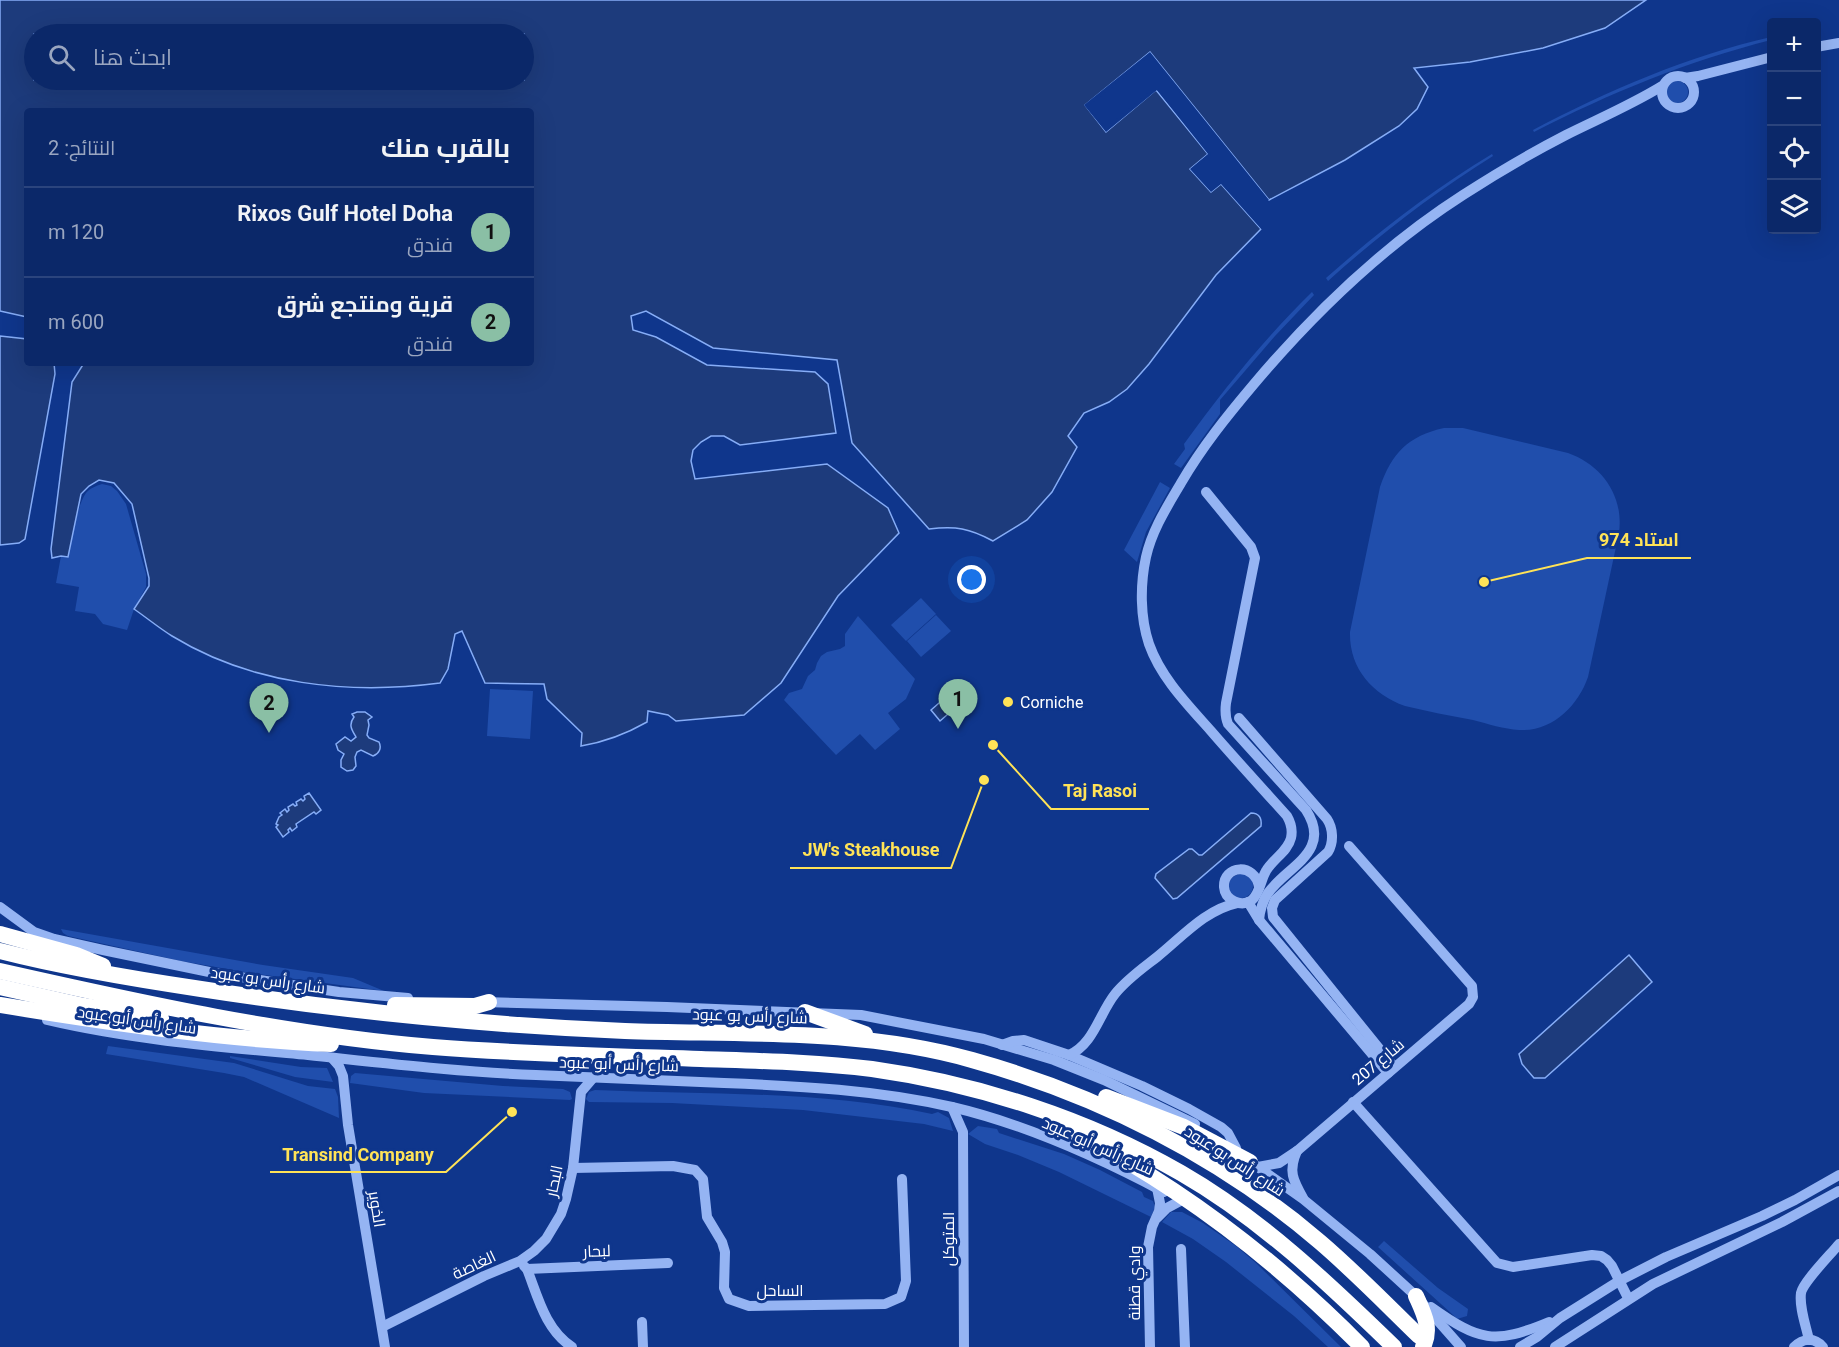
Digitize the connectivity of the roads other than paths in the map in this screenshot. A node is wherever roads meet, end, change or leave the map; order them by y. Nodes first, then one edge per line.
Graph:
1 (1839, 43) edge
2 (1821, 46) edge
3 (1767, 58) edge
4 (1721, 71) junction
5 (1685, 78) junction
6 (1662, 86) junction
7 (1694, 96) junction
8 (1632, 104) junction
9 (1668, 105) junction
10 (1206, 492) dead end
11 (1239, 718) dead end
12 (1349, 846) dead end
13 (1275, 858) junction
14 (1248, 870) junction
15 (1224, 887) junction
16 (1259, 887) junction
17 (1250, 903) junction
18 (0, 907) edge
19 (1205, 917) junction
20 (0, 934) edge
21 (0, 951) edge
22 (0, 971) edge
23 (129, 978) junction
24 (0, 987) edge
25 (489, 1002) junction
26 (288, 1003) junction
27 (0, 1006) edge
28 (805, 1012) junction
29 (1091, 1036) junction
30 (383, 1042) junction
31 (894, 1044) junction
32 (1002, 1045) junction
33 (336, 1051) junction
34 (1069, 1055) junction
35 (355, 1060) junction
36 (1094, 1065) junction
37 (1391, 1070) junction
38 (1019, 1074) junction
39 (344, 1076) junction
40 (568, 1077) junction
41 (593, 1078) junction
42 (581, 1092) junction
43 (1353, 1102) junction
44 (1020, 1103) junction
45 (952, 1107) junction
46 (979, 1115) junction
47 (963, 1132) junction
48 (1236, 1149) junction
49 (1297, 1151) junction
50 (1254, 1165) junction
51 (573, 1168) junction
52 (1839, 1175) edge
53 (902, 1179) dead end
54 (1157, 1188) junction
55 (1839, 1191) edge
56 (1303, 1199) junction
57 (1179, 1201) junction
58 (1216, 1219) junction
59 (1155, 1221) junction
60 (1839, 1244) edge
61 (1181, 1249) dead end
62 (668, 1263) dead end
63 (524, 1265) junction
64 (1619, 1281) junction
65 (1416, 1296) junction
66 (1628, 1298) junction
67 (1560, 1318) junction
68 (642, 1322) dead end
69 (381, 1328) junction
70 (1578, 1332) junction
71 (1809, 1340) junction
72 (1421, 1341) edge
73 (1362, 1346) edge
74 (385, 1347) edge
75 (572, 1347) edge
76 (643, 1347) edge
77 (963, 1347) edge
78 (1150, 1347) edge
79 (1185, 1347) edge
80 (1394, 1347) edge
81 (1461, 1347) edge
82 (1520, 1347) edge
83 (1555, 1347) edge
84 (1565, 1347) edge
85 (1794, 1347) edge
86 (1823, 1347) edge

1 - 2 street
3 - 4 street
4 - 5 street
4 - 7 street
5 - 6 street
5 - 7 street
6 - 8 street
6 - 9 street
7 - 9 street
8 - 9 street
8 - 13 street
10 - 17 street
11 - 37 street
12 - 37 street, شارع 207
13 - 14 street
13 - 16 street
14 - 15 street
14 - 16 street
15 - 17 street
15 - 19 street
16 - 17 street
17 - 19 street
17 - 37 street
18 - 25 street
19 - 29 street
20 - 23 highway
21 - 23 highway, شارع رأس بو عبود
22 - 30 highway
23 - 26 highway, شارع رأس بو عبود
24 - 33 highway
25 - 26 highway
25 - 28 street
26 - 31 highway, شارع رأس بو عبود
27 - 33 highway
28 - 31 highway
28 - 32 street
29 - 34 street
29 - 36 street
30 - 33 highway
30 - 44 highway
31 - 38 highway, شارع رأس بو عبود
32 - 34 street
32 - 48 street
33 - 35 street, شارع رأس أبو عبود
33 - 39 street, الخوير
34 - 36 street
35 - 39 street
35 - 40 street, شارع رأس أبو عبود
36 - 48 street
37 - 43 street, شارع 207
38 - 50 highway
38 - 72 highway, شارع رأس بو عبود
39 - 69 street, الخوير
40 - 41 street, شارع رأس أبو عبود
40 - 42 street
41 - 42 street
41 - 45 street, شارع رأس أبو عبود
42 - 51 street, البحار
43 - 49 street, شارع 207
43 - 64 street
44 - 58 highway
44 - 80 highway
45 - 46 street, شارع رأس أبو عبود
45 - 47 street, المتوكل
46 - 47 street
46 - 54 street, شارع رأس أبو عبود
47 - 77 street, المتوكل
48 - 50 street
49 - 50 street
49 - 56 street
50 - 56 street
51 - 53 street, الساحل
51 - 63 street, البحار
52 - 64 street
54 - 57 street, شارع رأس أبو عبود
54 - 59 street, وادي قطنة
55 - 66 street
56 - 65 street
57 - 58 street, شارع رأس أبو عبود
57 - 59 street
58 - 73 highway
59 - 78 street, وادي قطنة
60 - 71 street
61 - 79 street
62 - 63 street, لبحار
63 - 69 street, الغاصة
63 - 75 street
64 - 66 street
64 - 67 street
65 - 67 street
65 - 72 highway
65 - 81 street
66 - 70 street
67 - 82 street
68 - 76 street
69 - 74 street, الخوير
70 - 83 street
70 - 84 street
71 - 85 street
71 - 86 street

